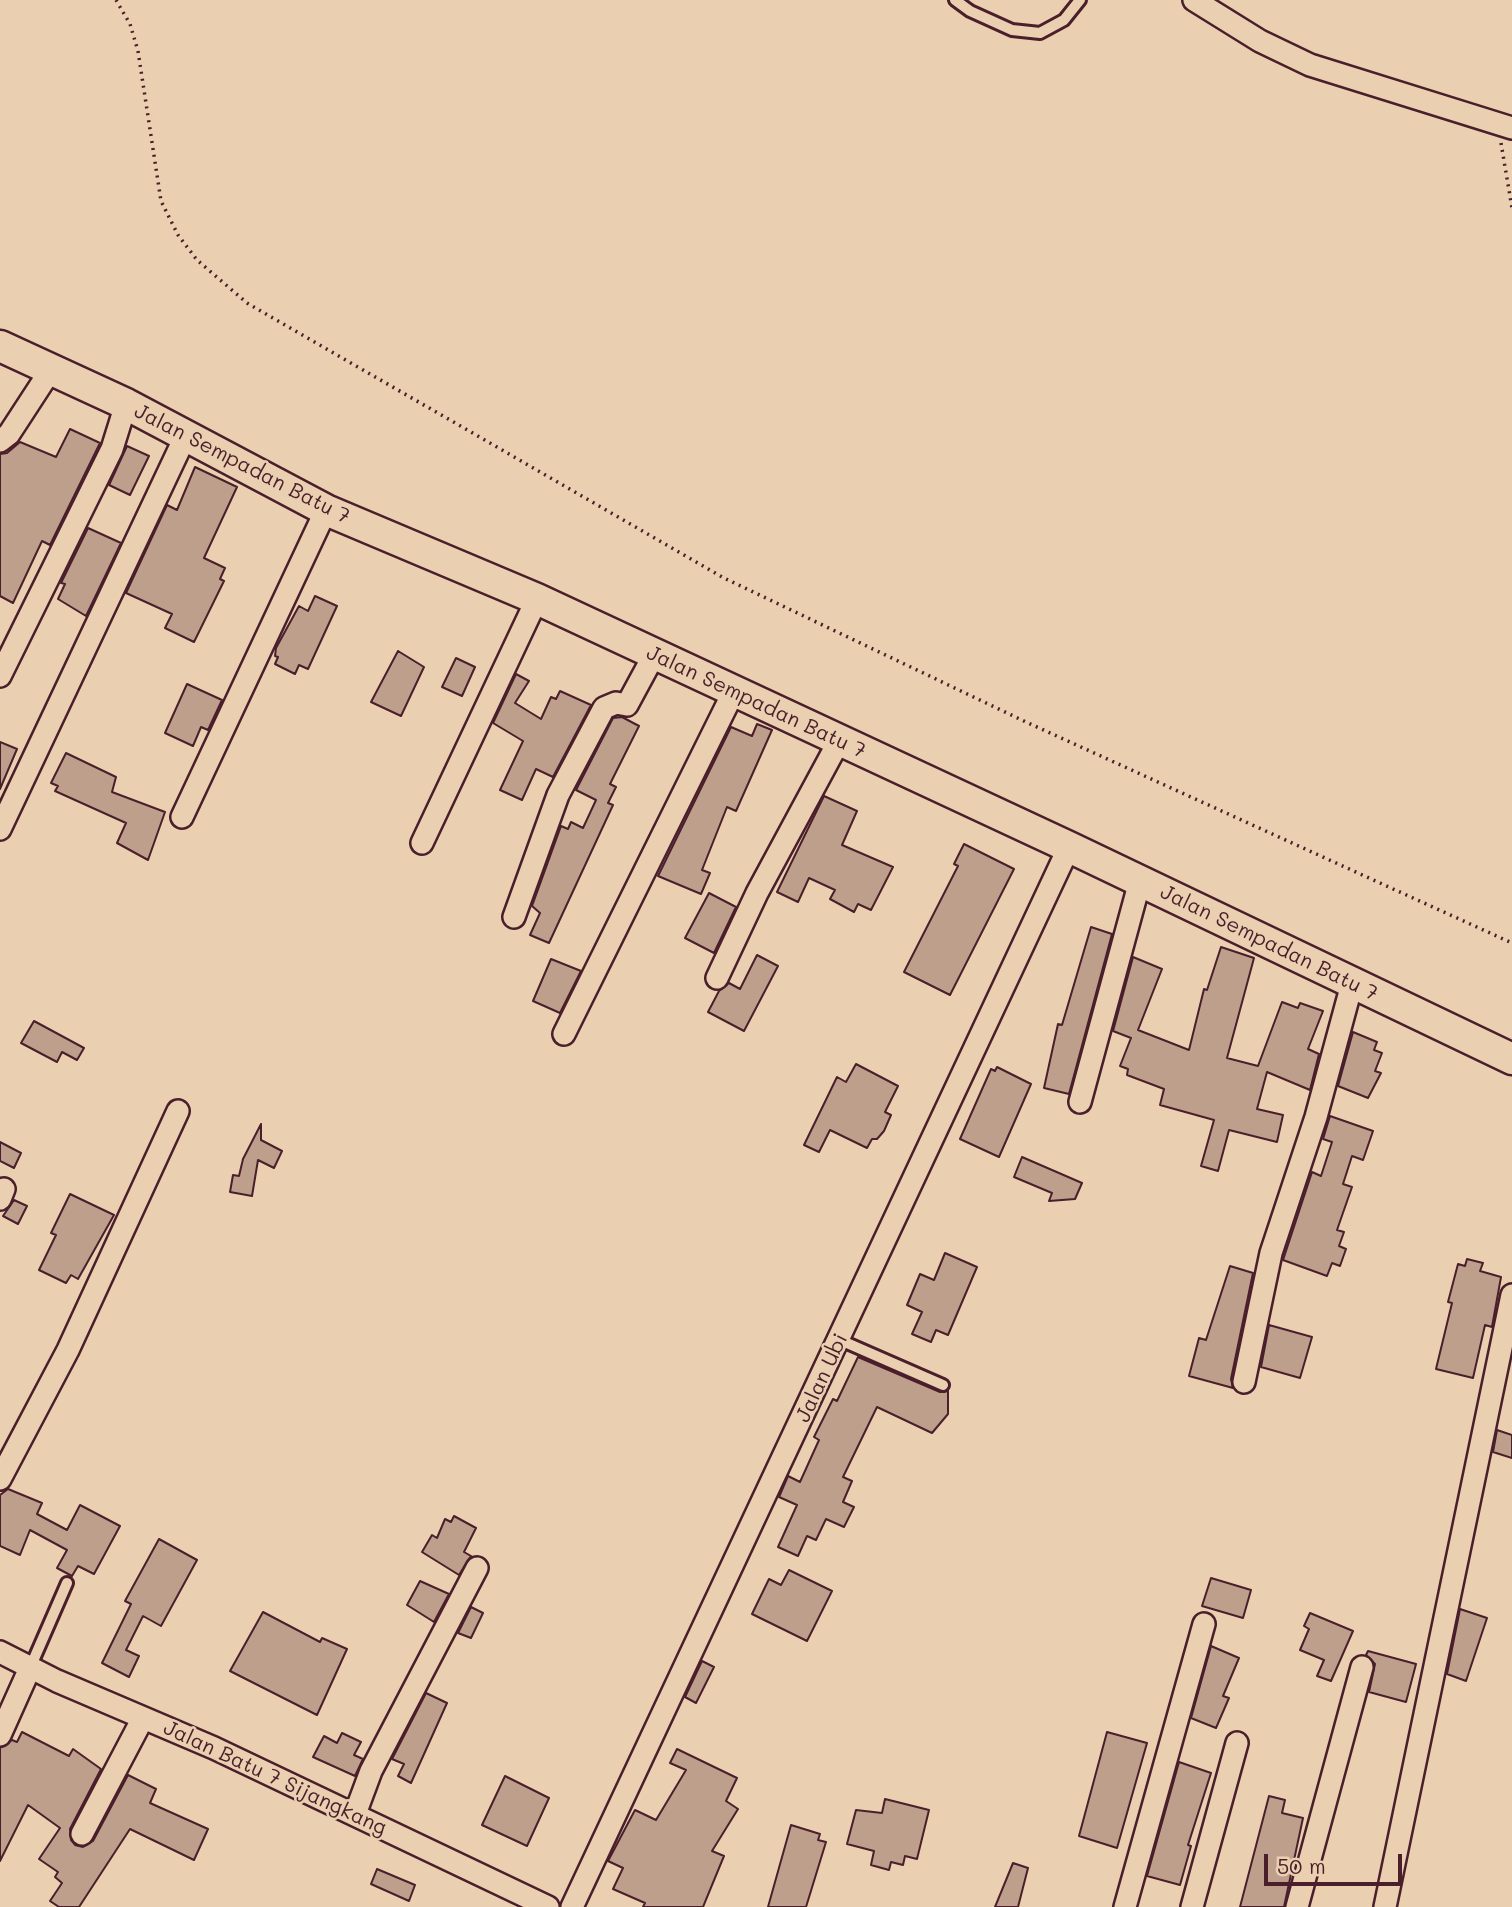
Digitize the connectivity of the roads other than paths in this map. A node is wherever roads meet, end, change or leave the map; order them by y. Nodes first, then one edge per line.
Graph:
1 (955, 0) edge
2 (1080, 0) edge
3 (1194, 0) edge
4 (1505, 126) edge
5 (0, 346) edge
6 (52, 368) junction
7 (126, 404) junction
8 (186, 435) junction
9 (0, 442) edge
10 (326, 510) junction
11 (537, 599) junction
12 (654, 655) junction
13 (0, 676) edge
14 (734, 691) junction
15 (839, 741) junction
16 (182, 817) dead end
17 (0, 829) edge
18 (422, 843) dead end
19 (1069, 847) junction
20 (1140, 881) junction
21 (514, 917) dead end
22 (718, 978) dead end
23 (1352, 984) junction
24 (564, 1034) dead end
25 (1512, 1059) edge
26 (1080, 1102) dead end
27 (178, 1111) dead end
28 (1512, 1295) edge
29 (840, 1340) junction
30 (1244, 1382) dead end
31 (943, 1385) dead end
32 (0, 1479) edge
33 (477, 1568) dead end
34 (67, 1583) dead end
35 (1204, 1624) dead end
36 (0, 1652) edge
37 (1362, 1667) dead end
38 (30, 1668) junction
39 (143, 1718) junction
40 (0, 1735) edge
41 (1237, 1743) dead end
42 (355, 1814) junction
43 (82, 1834) dead end
44 (548, 1907) edge
45 (572, 1907) edge
46 (1125, 1907) edge
47 (1192, 1907) edge
48 (1297, 1907) edge
49 (1385, 1907) edge

1 - 2 lane
3 - 4 street
5 - 6 street, Jalan Sempadan Batu 7
6 - 7 street, Jalan Sempadan Batu 7
6 - 9 street
7 - 8 street, Jalan Sempadan Batu 7
7 - 13 street
8 - 10 street, Jalan Sempadan Batu 7
8 - 17 street
10 - 11 street, Jalan Sempadan Batu 7
10 - 16 street
11 - 12 street, Jalan Sempadan Batu 7
11 - 18 street
12 - 14 street, Jalan Sempadan Batu 7
12 - 21 street
14 - 15 street, Jalan Sempadan Batu 7
14 - 24 street
15 - 19 street, Jalan Sempadan Batu 7
15 - 22 street
19 - 20 street, Jalan Sempadan Batu 7
19 - 29 street, Jalan Ubi
20 - 23 street, Jalan Sempadan Batu 7
20 - 26 street
23 - 25 street, Jalan Sempadan Batu 7
23 - 30 street
27 - 32 street
28 - 49 street
29 - 31 lane
29 - 45 street, Jalan Ubi
33 - 42 street
34 - 38 lane
35 - 46 street
36 - 38 street, Jalan Batu 7 Sijangkang
37 - 48 street
38 - 39 street, Jalan Batu 7 Sijangkang
38 - 40 street
39 - 42 street, Jalan Batu 7 Sijangkang
39 - 43 street
41 - 47 street
42 - 44 street, Jalan Batu 7 Sijangkang

